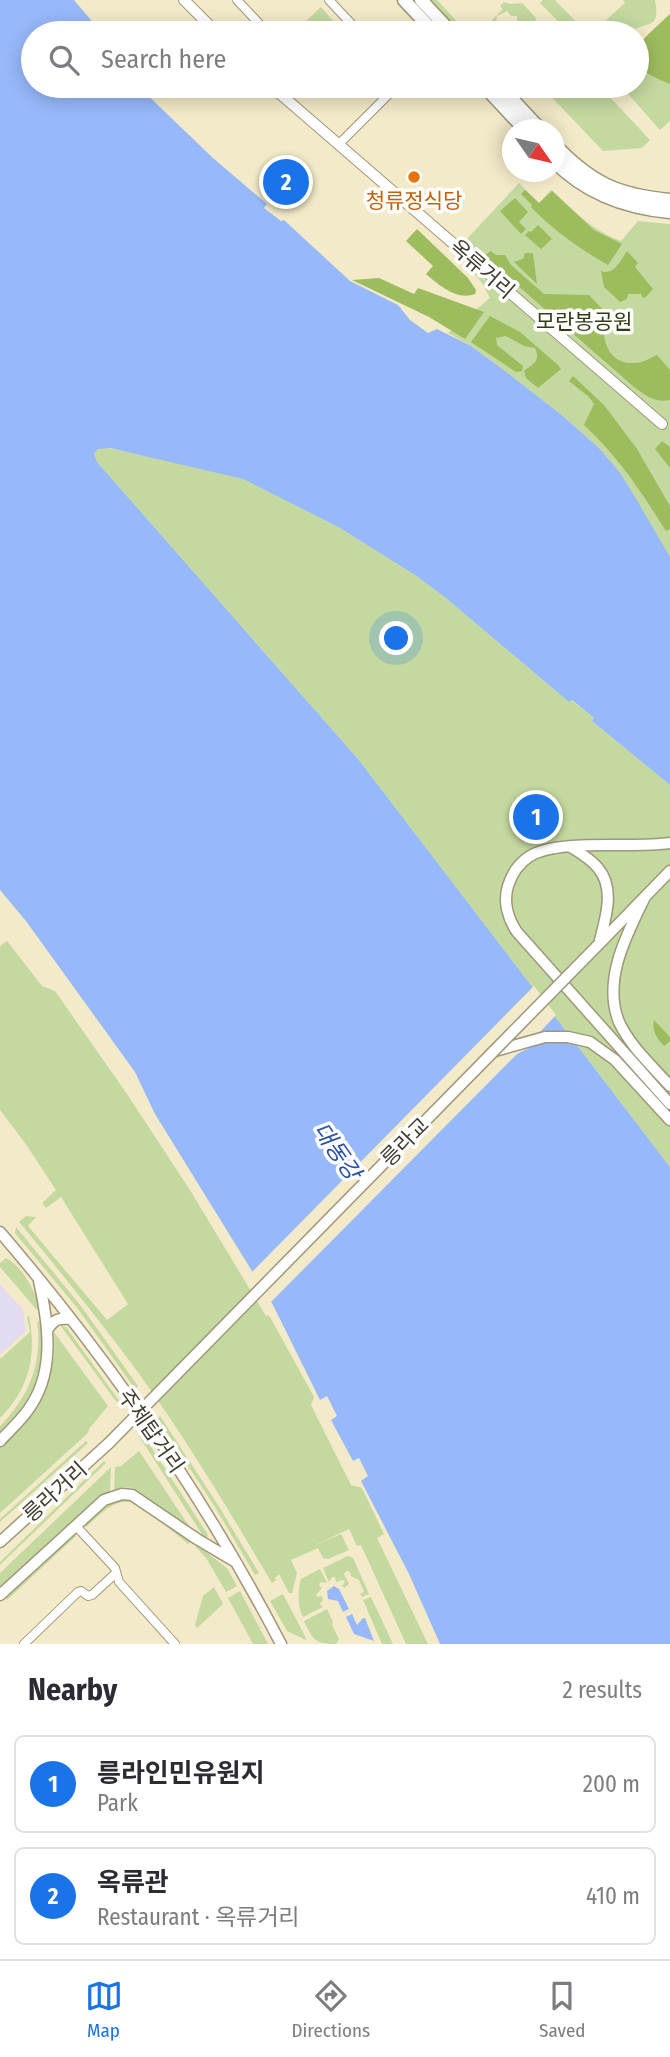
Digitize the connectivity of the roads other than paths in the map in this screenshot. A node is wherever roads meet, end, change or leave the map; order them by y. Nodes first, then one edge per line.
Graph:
1 (184, 0) edge
2 (237, 0) edge
3 (329, 0) edge
4 (404, 0) edge
5 (421, 0) edge
6 (204, 21) edge
7 (257, 21) edge
8 (349, 21) edge
9 (424, 21) edge
10 (441, 21) edge
11 (285, 98) edge
12 (385, 98) edge
13 (495, 98) edge
14 (511, 98) edge
15 (515, 119) edge
16 (531, 119) edge
17 (339, 144) junction
18 (565, 154) edge
19 (565, 171) edge
20 (670, 200) edge
21 (670, 212) edge
22 (662, 424) dead end
23 (670, 843) edge
24 (571, 847) junction
25 (670, 871) edge
26 (645, 897) junction
27 (599, 944) junction
28 (495, 1051) junction
29 (670, 1086) edge
30 (670, 1104) edge
31 (670, 1120) edge
32 (0, 1232) edge
33 (37, 1276) junction
34 (71, 1319) junction
35 (48, 1329) junction
36 (0, 1441) edge
37 (109, 1443) joint
38 (76, 1526) junction
39 (0, 1542) edge
40 (235, 1562) junction
41 (116, 1573) junction
42 (0, 1595) edge
43 (24, 1644) edge
44 (175, 1644) edge
45 (281, 1644) edge

1 - 6 street
2 - 7 street
3 - 8 street
4 - 9 main road
5 - 10 main road
11 - 17 street, 옥류거리
12 - 17 street
13 - 15 main road
14 - 16 main road
17 - 22 street, 옥류거리
18 - 20 main road
19 - 21 main road
23 - 24 main road
24 - 27 main road
24 - 30 main road
25 - 26 main road, 릉라교
26 - 27 main road, 릉라교
26 - 29 main road
27 - 28 main road, 릉라교, bridge
28 - 31 main road
28 - 37 main road, 릉라교, bridge
32 - 33 main road, 주체탑거리
33 - 34 main road, 주체탑거리
33 - 35 main road
34 - 35 main road
34 - 40 main road, 주체탑거리
35 - 36 main road
37 - 39 main road, 릉라거리
38 - 40 main road
38 - 41 street
38 - 42 main road
40 - 45 main road, 주체탑거리
41 - 43 street
41 - 44 street

